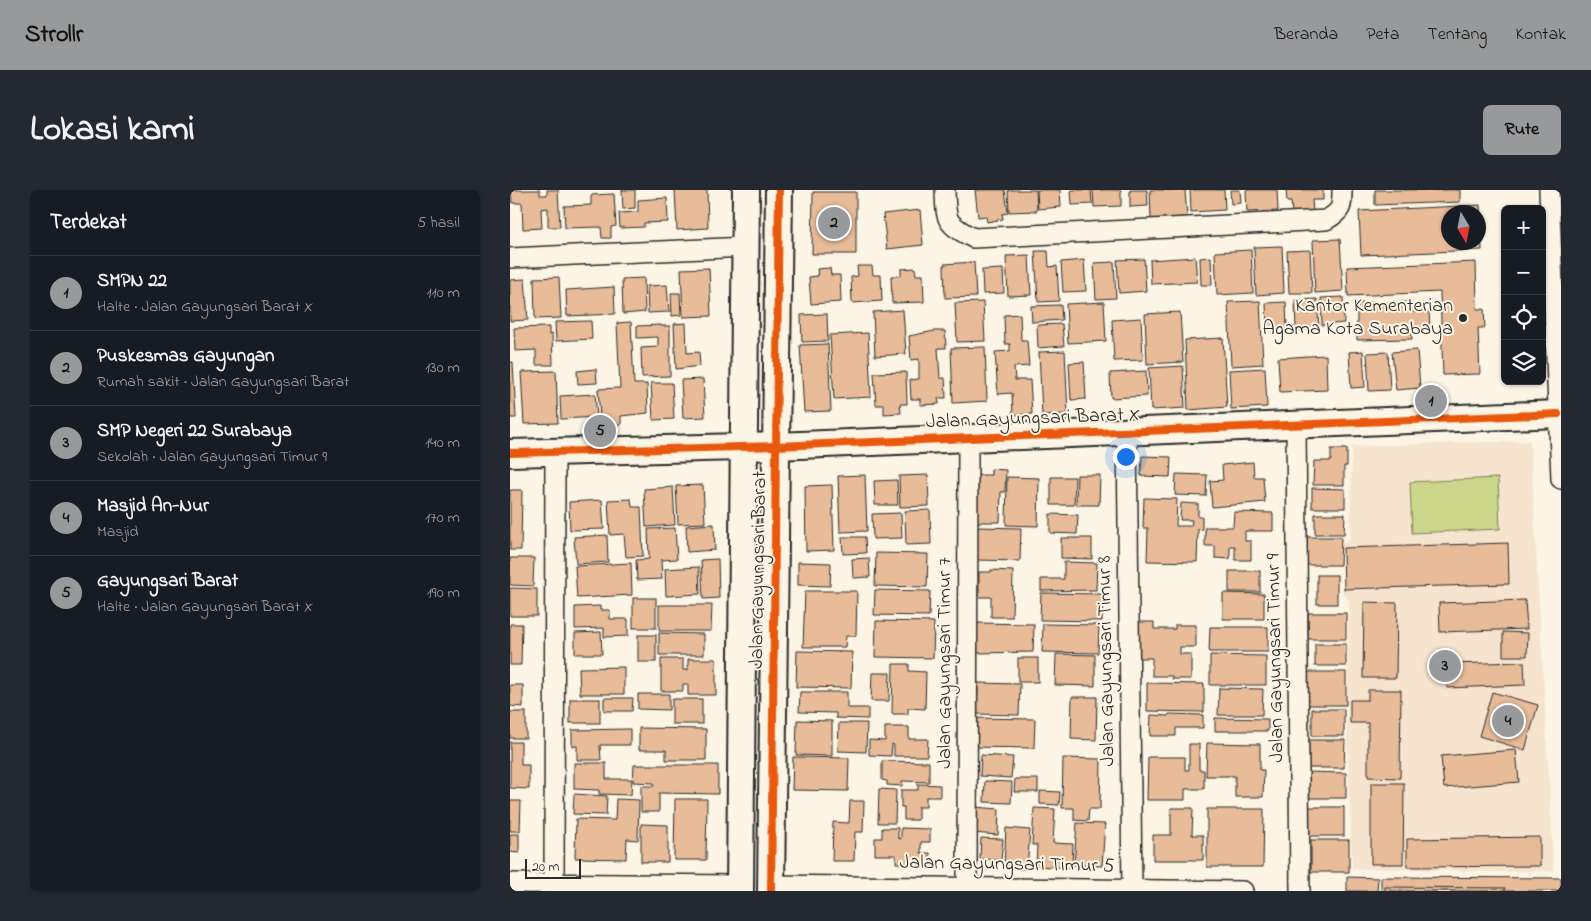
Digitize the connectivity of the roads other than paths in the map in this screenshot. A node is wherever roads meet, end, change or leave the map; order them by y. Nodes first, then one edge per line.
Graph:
1 (746, 190) edge
2 (779, 190) edge
3 (944, 190) edge
4 (1342, 190) edge
5 (1549, 190) edge
6 (746, 247) junction
7 (510, 258) edge
8 (1558, 414) junction
9 (1296, 425) junction
10 (1128, 432) junction
11 (968, 438) junction
12 (744, 446) junction
13 (776, 446) junction
14 (555, 451) junction
15 (510, 453) edge
16 (1561, 480) edge
17 (510, 883) edge
18 (554, 884) junction
19 (740, 888) edge
20 (771, 888) edge
21 (967, 888) junction
22 (1132, 890) junction
23 (1157, 890) edge
24 (1243, 891) edge
25 (1300, 891) edge

1 - 6 street, Jalan Gayungsari Barat
2 - 13 street, Jalan Gayungsari Barat
3 - 4 street
5 - 8 street
6 - 7 street
6 - 12 street, Jalan Gayungsari Barat
8 - 9 street, Jalan Gayungsari Barat X
8 - 16 street
9 - 10 street, Jalan Gayungsari Barat X
9 - 25 street, Jalan Gayungsari Timur 9
10 - 11 street, Jalan Gayungsari Barat X
10 - 22 street, Jalan Gayungsari Timur 8
11 - 13 street, Jalan Gayungsari Barat X
11 - 21 street, Jalan Gayungsari Timur 7
12 - 13 street, Jalan Gayungsari Barat X
12 - 14 street, Jalan Gayungsari Barat X
12 - 19 street, Jalan Gayungsari Barat
13 - 20 street, Jalan Gayungsari Barat
14 - 15 street, Jalan Gayungsari Barat X
14 - 18 street
17 - 18 street
18 - 19 street
20 - 21 street, Jalan Gayungsari Timur 5
21 - 22 street, Jalan Gayungsari Timur 5
22 - 23 street, Jalan Gayungsari Timur 5
23 - 24 street, Jalan Gayungsari Timur 5

